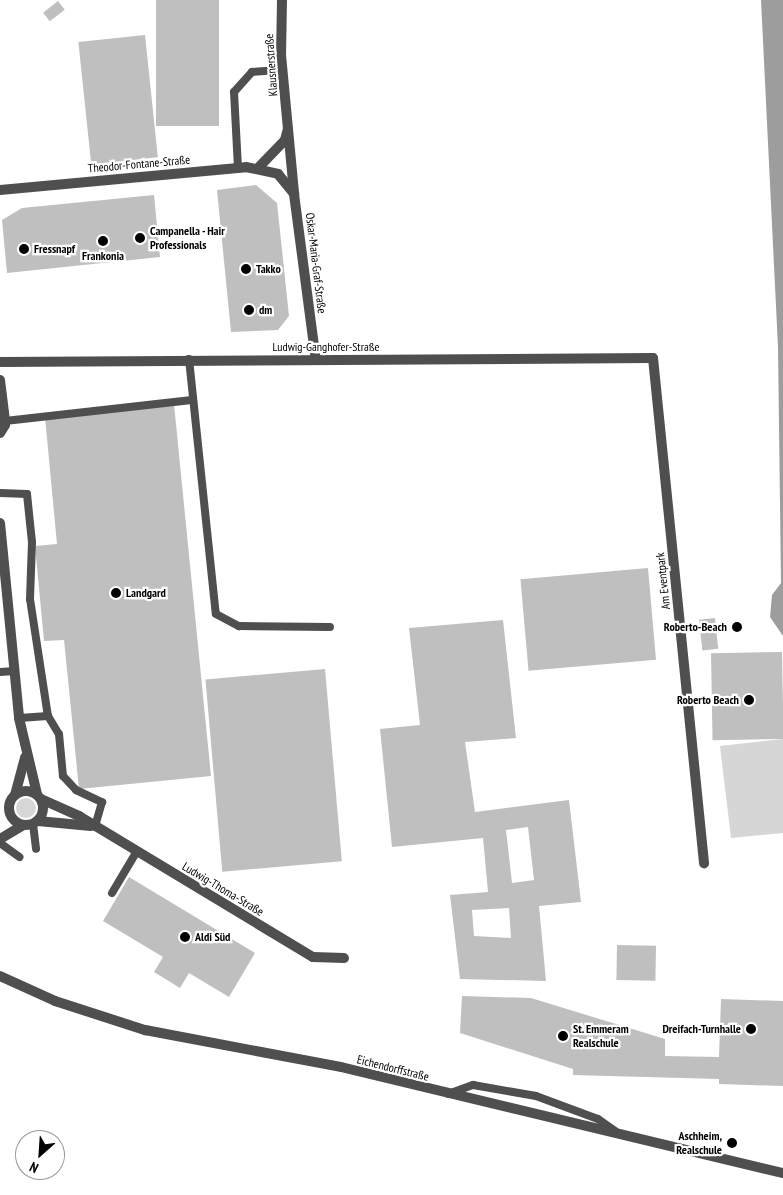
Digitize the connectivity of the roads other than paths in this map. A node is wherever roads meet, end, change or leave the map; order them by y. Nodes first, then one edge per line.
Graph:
1 (282, 0) edge
2 (283, 70) junction
3 (288, 128) junction
4 (260, 167) junction
5 (238, 168) junction
6 (0, 190) edge
7 (294, 194) junction
8 (653, 358) joint
9 (189, 359) junction
10 (316, 360) junction
11 (0, 362) edge
12 (0, 380) edge
13 (192, 400) junction
14 (2, 425) edge
15 (0, 492) edge
16 (0, 523) edge
17 (2, 556) edge
18 (330, 627) dead end
19 (14, 671) junction
20 (0, 672) edge
21 (48, 716) junction
22 (19, 718) junction
23 (25, 757) junction
24 (15, 795) junction
25 (39, 796) junction
26 (4, 809) edge
27 (31, 824) junction
28 (95, 827) junction
29 (0, 841) edge
30 (36, 849) dead end
31 (137, 851) junction
32 (19, 856) dead end
33 (704, 863) dead end
34 (112, 893) dead end
35 (344, 958) dead end
36 (0, 976) edge
37 (446, 1095) junction
38 (617, 1132) junction
39 (783, 1173) edge

1 - 2 street, Klausnerstraße
2 - 3 street, Klausnerstraße
2 - 5 lane
3 - 4 street
3 - 7 street, Klausnerstraße
4 - 5 street, Theodor-Fontane-Straße
4 - 7 street, Theodor-Fontane-Straße
5 - 6 street, Theodor-Fontane-Straße
7 - 10 street, Oskar-Maria-Graf-Straße
8 - 10 street, Ludwig-Ganghofer-Straße
8 - 33 street, Am Eventpark
9 - 10 street, Ludwig-Ganghofer-Straße
9 - 11 street, Ludwig-Ganghofer-Straße
9 - 13 lane
12 - 14 street
13 - 14 lane
13 - 18 lane
15 - 21 lane
16 - 17 street
17 - 19 street
19 - 20 lane
19 - 22 street
21 - 22 lane
21 - 28 lane
22 - 23 street
23 - 24 street
23 - 25 street
24 - 25 street
24 - 26 street
25 - 27 street
25 - 28 street, Ludwig-Thoma-Straße
26 - 27 street
27 - 28 street, Ludwig-Thoma-Straße
27 - 29 street
27 - 30 lane
28 - 31 street, Ludwig-Thoma-Straße
29 - 32 lane
31 - 34 lane
31 - 35 street, Ludwig-Thoma-Straße
36 - 37 street, Eichendorffstraße
37 - 38 street, Eichendorffstraße
37 - 38 lane
38 - 39 street, Eichendorffstraße

